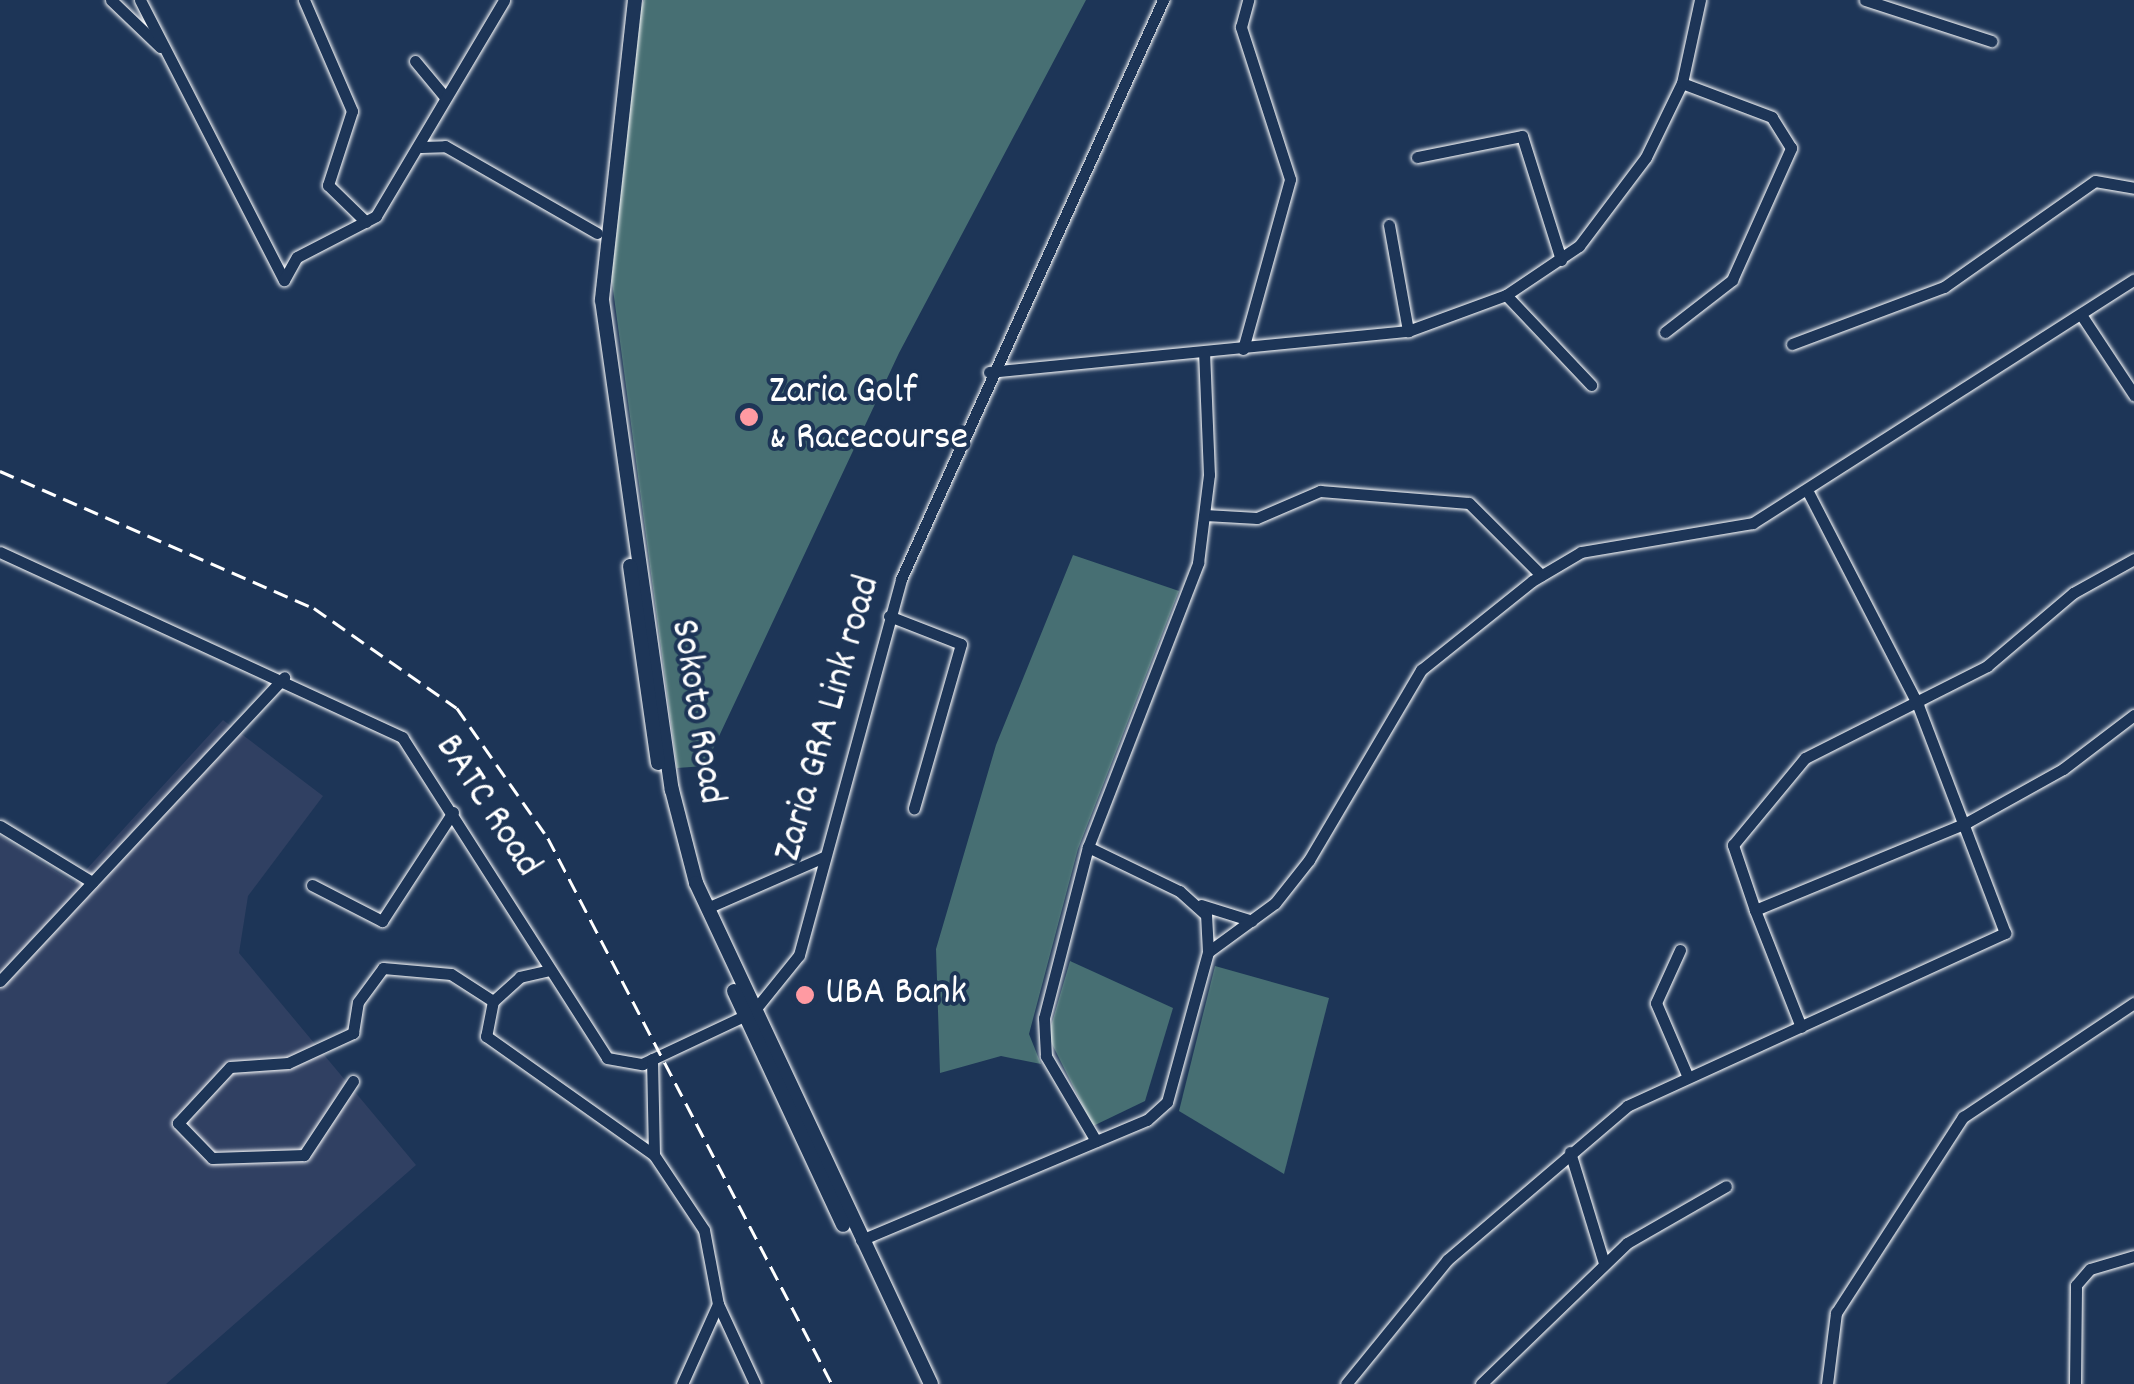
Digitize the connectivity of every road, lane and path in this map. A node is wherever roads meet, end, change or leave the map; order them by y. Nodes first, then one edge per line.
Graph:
1 (111, 0) edge
2 (140, 0) edge
3 (304, 0) edge
4 (504, 0) edge
5 (626, 0) edge
6 (635, 0) edge
7 (1163, 0) edge
8 (1248, 0) edge
9 (1700, 0) edge
10 (1865, 0) edge
11 (1991, 42) dead end
12 (166, 54) junction
13 (415, 60) dead end
14 (1682, 83) junction
15 (445, 98) junction
16 (437, 117) junction
17 (445, 146) junction
18 (421, 147) junction
19 (1418, 157) dead end
20 (2134, 188) edge
21 (366, 222) junction
22 (1389, 225) dead end
23 (597, 233) junction
24 (270, 252) junction
25 (297, 258) junction
26 (1560, 260) junction
27 (2134, 279) edge
28 (1506, 295) junction
29 (2082, 316) junction
30 (1408, 331) junction
31 (1665, 332) dead end
32 (1792, 344) dead end
33 (1243, 349) junction
34 (1204, 353) junction
35 (989, 372) junction
36 (1591, 384) dead end
37 (2134, 395) edge
38 (1809, 494) junction
39 (1205, 515) junction
40 (0, 552) edge
41 (2134, 558) edge
42 (1541, 575) junction
43 (889, 616) junction
44 (284, 677) junction
45 (1918, 705) junction
46 (2134, 715) edge
47 (914, 808) dead end
48 (453, 812) junction
49 (1966, 823) junction
50 (0, 826) edge
51 (1088, 847) junction
52 (824, 857) junction
53 (92, 882) junction
54 (312, 885) dead end
55 (1201, 905) junction
56 (707, 908) junction
57 (1755, 910) junction
58 (1252, 921) junction
59 (1680, 950) dead end
60 (1208, 952) junction
61 (550, 970) junction
62 (0, 981) edge
63 (493, 1000) junction
64 (2134, 1003) edge
65 (749, 1014) junction
66 (1801, 1027) junction
67 (652, 1060) junction
68 (1687, 1075) junction
69 (353, 1081) dead end
70 (803, 1127) junction
71 (1096, 1141) junction
72 (1570, 1152) junction
73 (654, 1156) junction
74 (1726, 1186) dead end
75 (861, 1240) junction
76 (2134, 1256) edge
77 (1604, 1263) junction
78 (718, 1304) junction
79 (682, 1384) edge
80 (755, 1384) edge
81 (921, 1384) edge
82 (931, 1384) edge
83 (1346, 1384) edge
84 (1482, 1384) edge
85 (1826, 1384) edge
86 (2076, 1384) edge

1 - 12 street
2 - 12 street
3 - 21 street
4 - 15 street
5 - 23 main road, Sokoto Road
6 - 56 main road, Sokoto Road
7 - 35 street, Zaria GRA Link road
8 - 33 street
9 - 14 street
10 - 11 street
12 - 24 street
13 - 15 street
14 - 26 street
14 - 31 street
15 - 16 street
16 - 17 street
16 - 18 street
17 - 18 street
17 - 23 street
18 - 21 street
19 - 26 street
20 - 32 street
21 - 25 street
22 - 30 street
23 - 65 main road, Sokoto Road
24 - 25 street
24 - 25 street
26 - 28 street
27 - 29 street
28 - 30 street
28 - 36 street
29 - 37 street
29 - 38 street
30 - 33 street
33 - 34 street
34 - 35 street
34 - 39 street
35 - 43 street, Zaria GRA Link road
38 - 42 street
38 - 45 street
39 - 42 street
39 - 51 street
40 - 44 street, BATC Road
41 - 45 street
42 - 58 street
43 - 47 street
43 - 52 street, Zaria GRA Link road
44 - 48 street, BATC Road
44 - 53 street
45 - 49 street
45 - 57 street
46 - 49 street
48 - 54 street
48 - 61 street, BATC Road
49 - 57 street
49 - 66 street
50 - 53 street
51 - 55 street
51 - 71 street
52 - 56 street
52 - 65 street, Zaria GRA Link road
53 - 62 street
55 - 58 street
55 - 60 street
56 - 65 main road, Sokoto Road
57 - 66 street
58 - 60 street
59 - 68 street
60 - 71 street
61 - 63 street
61 - 67 street, BATC Road
63 - 69 street
63 - 73 street
64 - 85 street
65 - 67 street, BATC Road
65 - 70 main road, Sokoto Road
66 - 68 street
67 - 73 street
68 - 72 street
70 - 75 main road, Sokoto Road
70 - 81 main road, Sokoto Road
71 - 75 street
72 - 77 street
72 - 83 street
73 - 78 street
74 - 77 street
75 - 82 main road, Sokoto Road
76 - 86 street
77 - 84 street
78 - 79 street
78 - 80 street

